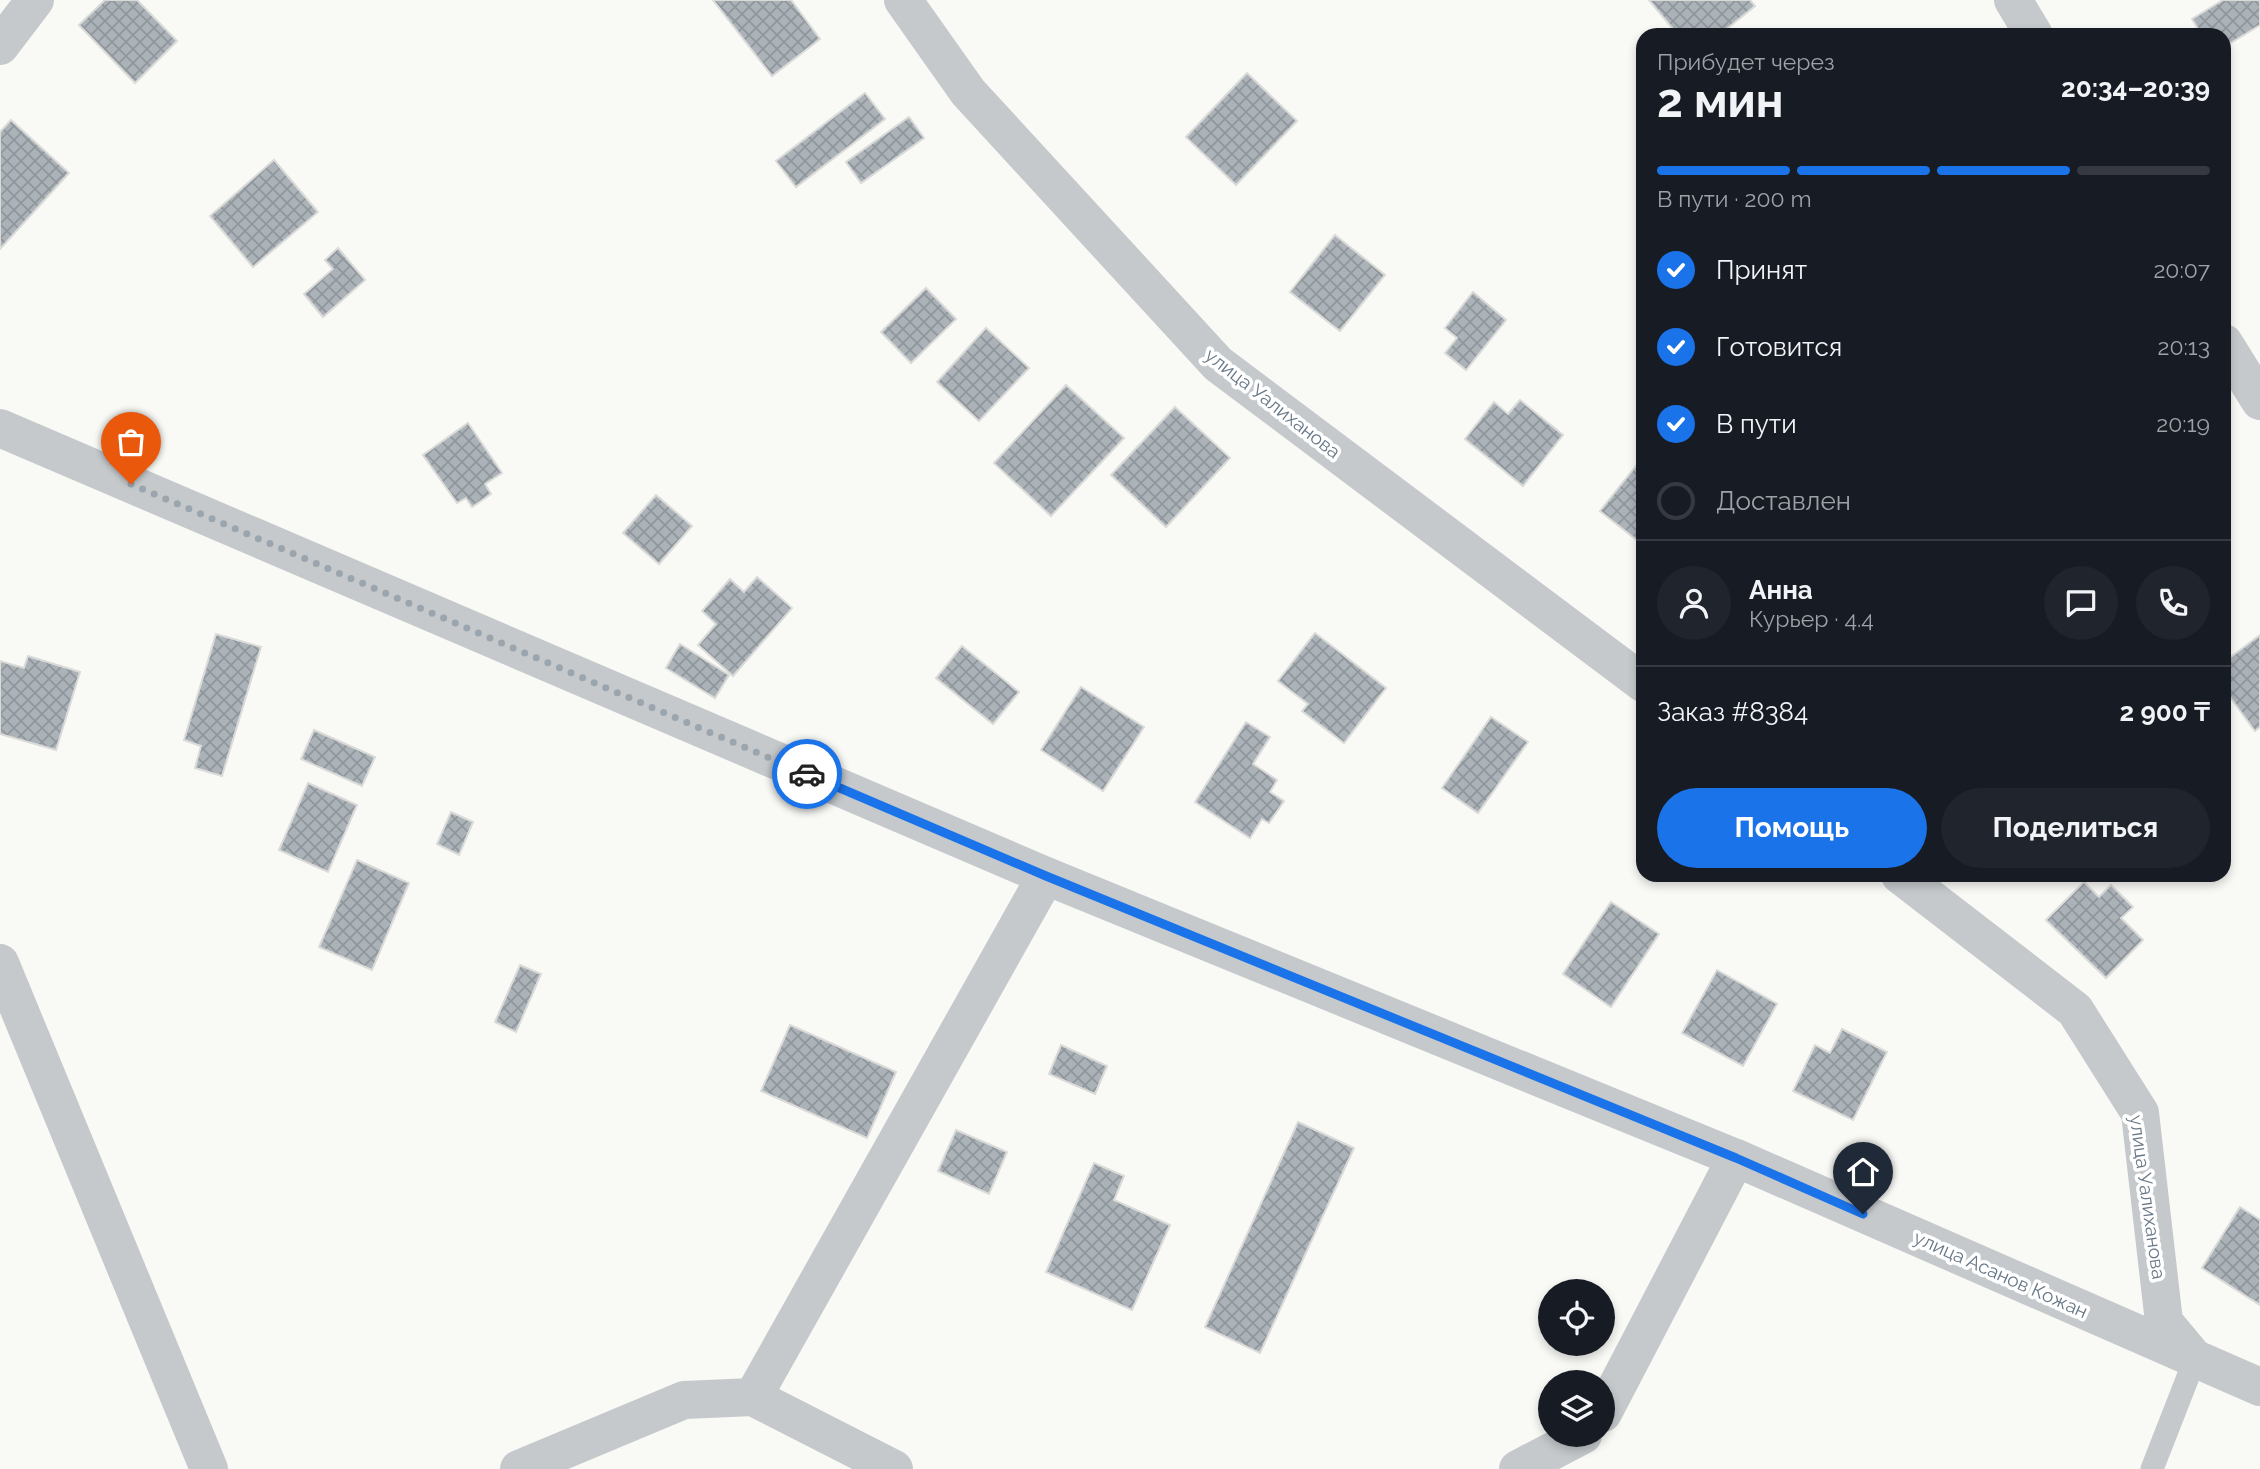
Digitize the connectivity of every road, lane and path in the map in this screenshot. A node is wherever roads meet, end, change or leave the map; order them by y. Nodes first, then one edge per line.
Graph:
1 (35, 0) edge
2 (903, 0) edge
3 (2013, 0) edge
4 (2030, 28) edge
5 (0, 47) edge
6 (2231, 354) edge
7 (2260, 401) edge
8 (1, 431) edge
9 (1636, 678) edge
10 (1046, 876) junction
11 (1909, 882) edge
12 (0, 963) edge
13 (1736, 1158) junction
14 (2195, 1359) junction
15 (2260, 1387) edge
16 (1615, 1390) edge
17 (753, 1397) junction
18 (1560, 1447) edge
19 (209, 1469) edge
20 (519, 1469) edge
21 (894, 1469) edge
22 (1518, 1469) edge
23 (2152, 1469) edge

1 - 5 street
2 - 9 street, улица Уалиханова
3 - 4 street
6 - 7 street
8 - 10 street, улица Асанов Кожан
10 - 13 street, улица Асанов Кожан
10 - 17 street
11 - 14 street, улица Уалиханова
12 - 19 street
13 - 14 street, улица Асанов Кожан
13 - 16 street
14 - 15 street, улица Асанов Кожан
14 - 23 lane
17 - 20 street
17 - 21 street
18 - 22 street

